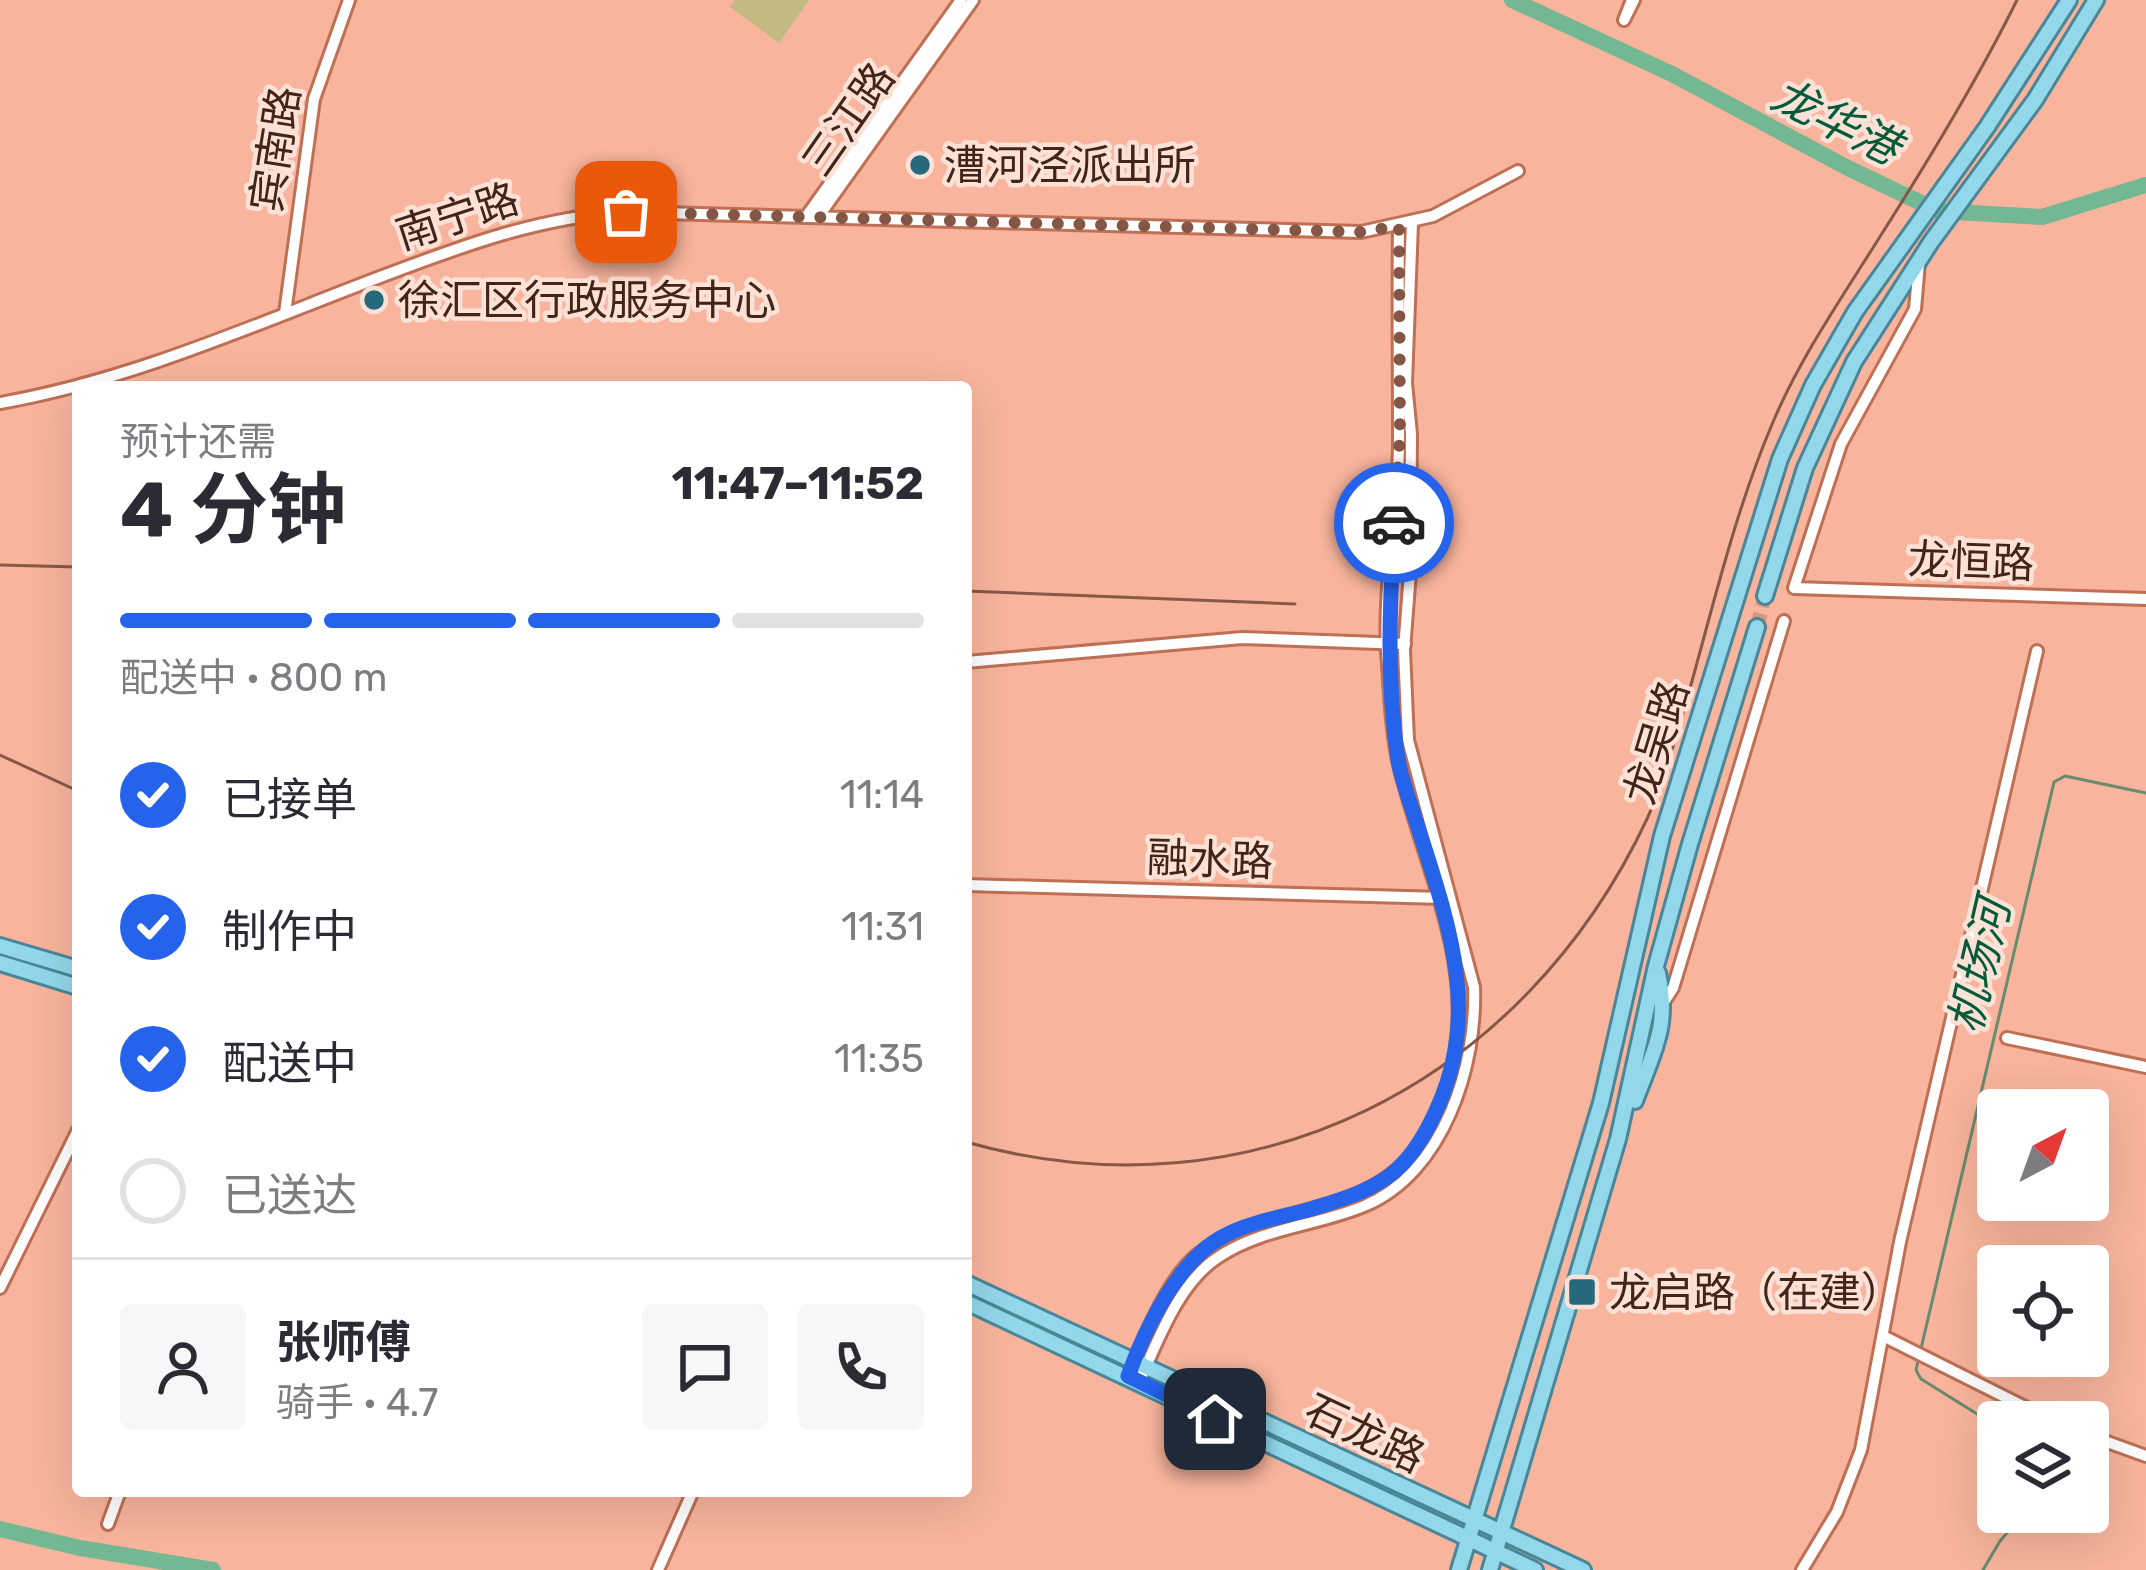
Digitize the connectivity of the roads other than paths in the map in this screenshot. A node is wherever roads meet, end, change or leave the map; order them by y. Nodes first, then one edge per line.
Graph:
1 (349, 0) edge
2 (961, 0) edge
3 (974, 0) edge
4 (2068, 0) edge
5 (2096, 0) edge
6 (1518, 171) dead end
7 (812, 217) junction
8 (1412, 223) junction
9 (1399, 226) junction
10 (1919, 260) junction
11 (285, 313) junction
12 (91, 381) edge
13 (72, 386) edge
14 (0, 403) edge
15 (1766, 596) tunnel mouth
16 (2146, 599) edge
17 (1784, 621) dead end
18 (1757, 627) tunnel mouth
19 (1405, 644) junction
20 (1387, 646) junction
21 (2037, 650) dead end
22 (972, 661) edge
23 (972, 885) edge
24 (1446, 897) junction
25 (0, 946) edge
26 (0, 963) edge
27 (1656, 966) junction
28 (72, 967) edge
29 (72, 985) edge
30 (1664, 1002) junction
31 (2007, 1038) dead end
32 (2146, 1066) edge
33 (1618, 1139) junction
34 (72, 1142) edge
35 (972, 1286) edge
36 (0, 1288) edge
37 (972, 1305) edge
38 (1882, 1336) junction
39 (1140, 1362) junction
40 (1133, 1379) junction
41 (2012, 1401) edge
42 (2109, 1443) edge
43 (2146, 1456) edge
44 (118, 1497) edge
45 (690, 1497) edge
46 (1474, 1522) junction
47 (108, 1524) dead end
48 (1503, 1534) junction
49 (1469, 1541) junction
50 (1497, 1553) junction
51 (658, 1570) edge
52 (1459, 1570) edge
53 (1490, 1570) edge
54 (1534, 1570) edge
55 (1583, 1570) edge
56 (1802, 1570) edge

1 - 11 street, 宾南路
2 - 7 street, 三江路
3 - 7 street, 三江路
4 - 46 main road, 龙吴路
5 - 10 main road
6 - 8 street, 南宁路
7 - 9 street, 南宁路
7 - 11 street, 南宁路
8 - 9 street, 南宁路
8 - 19 street
9 - 20 street
10 - 15 main road
10 - 16 street, 龙恒路
11 - 12 street, 南宁路
13 - 14 street, 南宁路
17 - 30 street
18 - 27 main road, 龙吴路
19 - 20 street
19 - 24 street
20 - 22 street
20 - 24 street
21 - 38 street
23 - 24 street, 融水路
24 - 39 street
25 - 28 main road
26 - 29 main road
27 - 30 main road
27 - 33 main road, 龙吴路
30 - 33 main road
31 - 32 street
33 - 48 main road, 龙吴路
34 - 36 street
35 - 39 main road, 石龙路
37 - 40 main road, 石龙路
38 - 41 street
38 - 56 street
39 - 40 street
39 - 46 main road, 石龙路
40 - 49 main road, 石龙路
42 - 43 street
44 - 47 street
45 - 51 street
46 - 48 main road, 石龙路
46 - 49 main road, 龙吴路
48 - 50 main road, 龙吴路
48 - 55 main road, 石龙路
49 - 50 main road, 石龙路
49 - 52 main road, 龙吴路
50 - 53 main road, 龙吴路
50 - 54 main road, 石龙路

